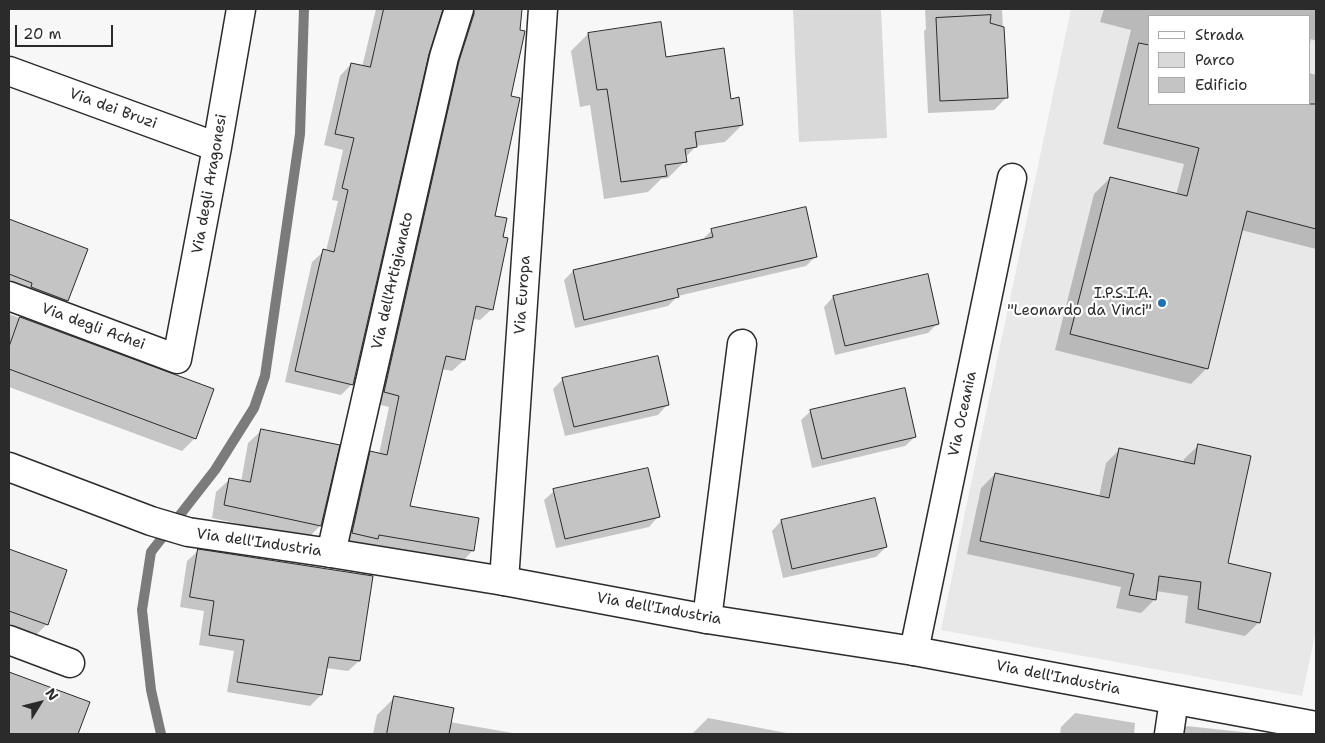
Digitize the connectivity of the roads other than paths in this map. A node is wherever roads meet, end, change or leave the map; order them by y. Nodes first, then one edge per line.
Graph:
1 (241, 9) edge
2 (459, 9) edge
3 (542, 9) edge
4 (9, 71) edge
5 (217, 147) junction
6 (1012, 178) dead end
7 (9, 296) edge
8 (742, 344) dead end
9 (178, 359) joint
10 (9, 467) edge
11 (331, 553) junction
12 (504, 581) junction
13 (707, 619) junction
14 (9, 640) edge
15 (914, 651) junction
16 (70, 663) dead end
17 (1174, 700) junction
18 (1316, 726) edge
19 (1169, 734) edge

1 - 5 street, Via degli Aragonesi
2 - 11 street, Via dell'Artigianato
3 - 12 street, Via Europa
4 - 5 street, Via dei Bruzi
5 - 9 street, Via degli Aragonesi
6 - 15 street, Via Oceania
7 - 9 street, Via degli Achei
8 - 13 street
10 - 11 street, Via dell'Industria
11 - 12 street, Via dell'Industria
12 - 13 street, Via dell'Industria
13 - 15 street, Via dell'Industria
14 - 16 street
15 - 17 street, Via dell'Industria
17 - 18 street, Via dell'Industria
17 - 19 street

